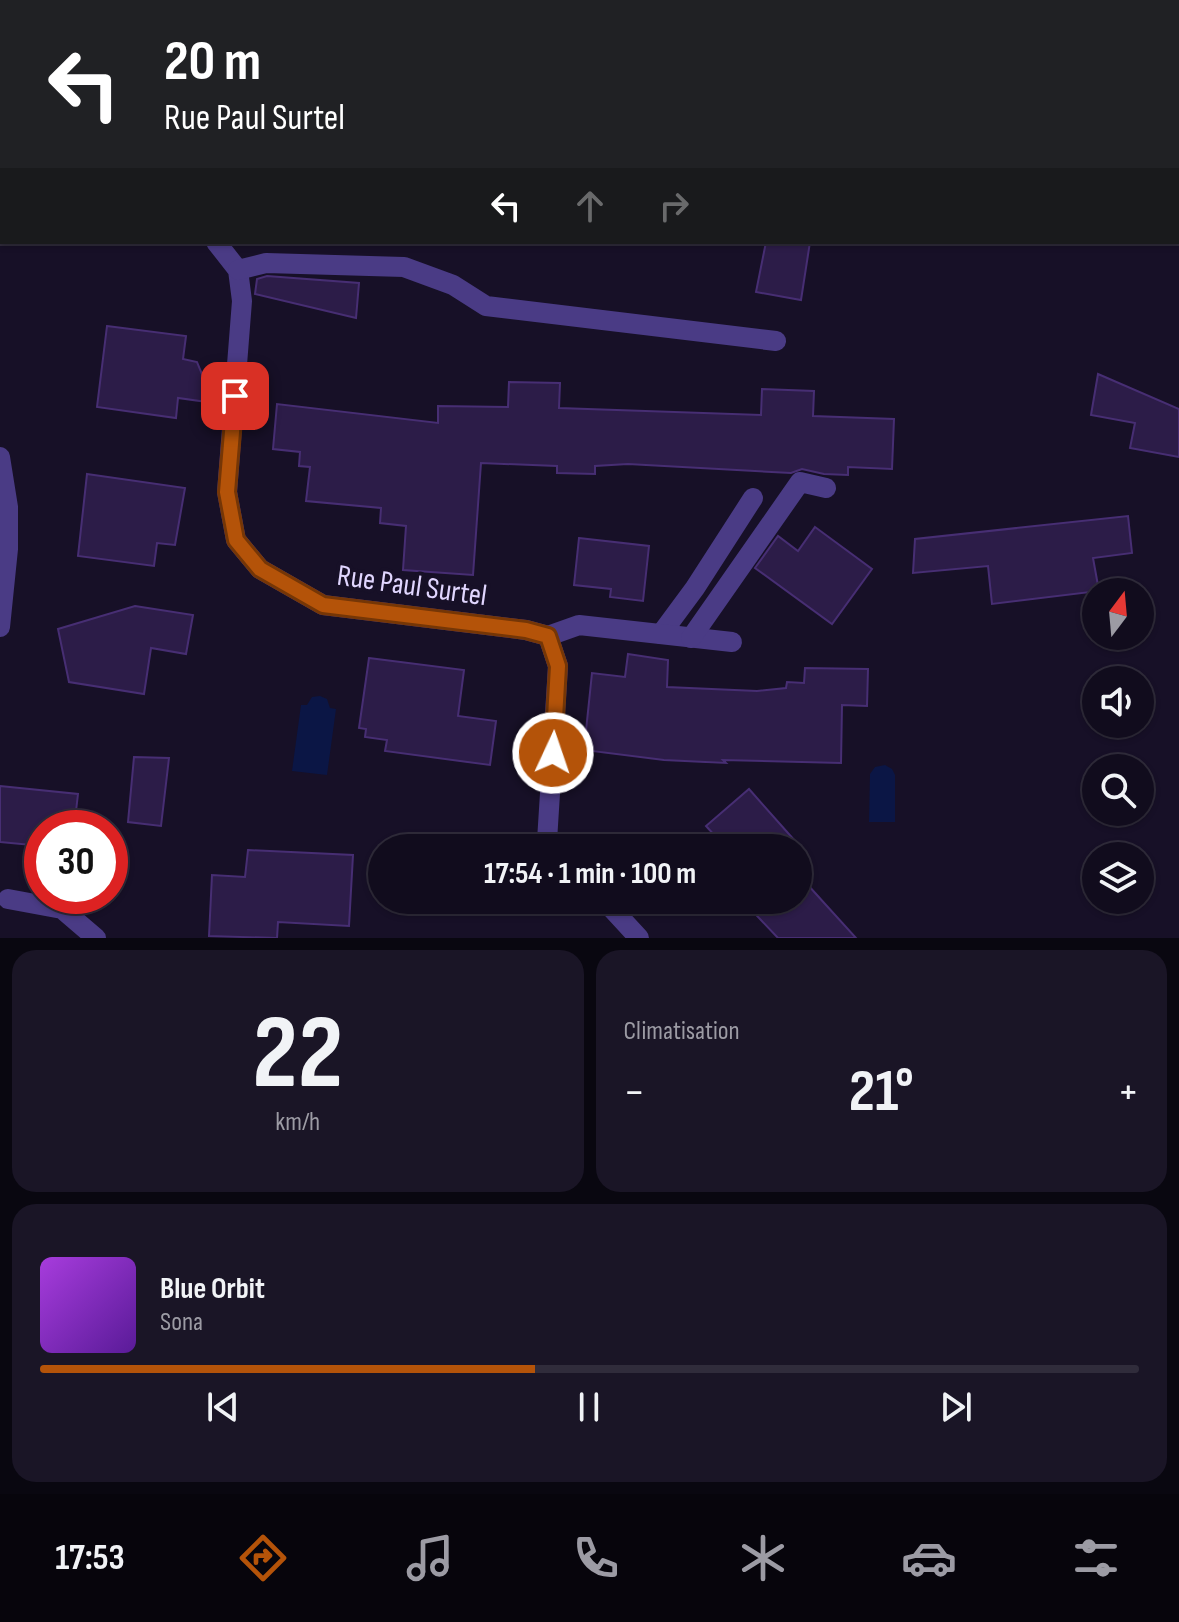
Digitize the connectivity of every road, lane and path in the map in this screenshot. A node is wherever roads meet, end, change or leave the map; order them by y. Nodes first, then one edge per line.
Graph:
1 (218, 244) edge
2 (238, 270) junction
3 (776, 341) dead end
4 (0, 457) edge
5 (826, 488) dead end
6 (753, 498) dead end
7 (0, 627) edge
8 (661, 634) junction
9 (548, 636) junction
10 (691, 638) junction
11 (732, 642) dead end
12 (547, 834) edge
13 (8, 899) dead end
14 (617, 914) edge
15 (96, 938) edge
16 (639, 938) edge

1 - 2 street
2 - 3 street
2 - 9 street, Rue Paul Surtel
4 - 7 street
5 - 10 street
6 - 8 street
8 - 9 street
8 - 10 street
9 - 12 street
10 - 11 street
13 - 15 street
14 - 16 street

